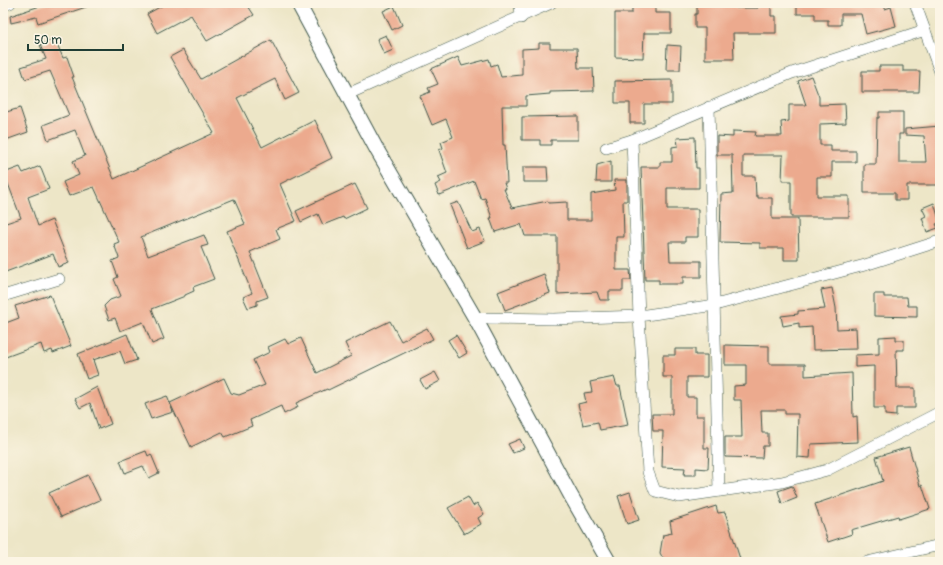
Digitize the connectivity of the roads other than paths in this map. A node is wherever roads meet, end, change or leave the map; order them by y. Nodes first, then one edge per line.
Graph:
1 (10, 3) edge
2 (298, 3) edge
3 (520, 3) edge
4 (551, 3) edge
5 (915, 3) edge
6 (3, 5) edge
7 (521, 18) junction
8 (925, 30) junction
9 (940, 72) edge
10 (348, 94) junction
11 (709, 107) junction
12 (632, 140) junction
13 (606, 148) dead end
14 (940, 241) edge
15 (59, 279) dead end
16 (3, 296) edge
17 (715, 305) junction
18 (639, 316) junction
19 (475, 318) junction
20 (940, 412) edge
21 (719, 491) junction
22 (940, 545) edge
23 (609, 562) edge
24 (867, 562) edge

1 - 6 street
2 - 10 street
3 - 7 street
4 - 7 street
5 - 8 street
7 - 10 street
8 - 9 street
8 - 11 street
10 - 19 street
11 - 12 street
11 - 17 street
12 - 13 street
12 - 18 street
14 - 17 street
15 - 16 street
17 - 18 street
17 - 21 street
18 - 19 street
18 - 21 street
19 - 23 street
20 - 21 street
22 - 24 street

